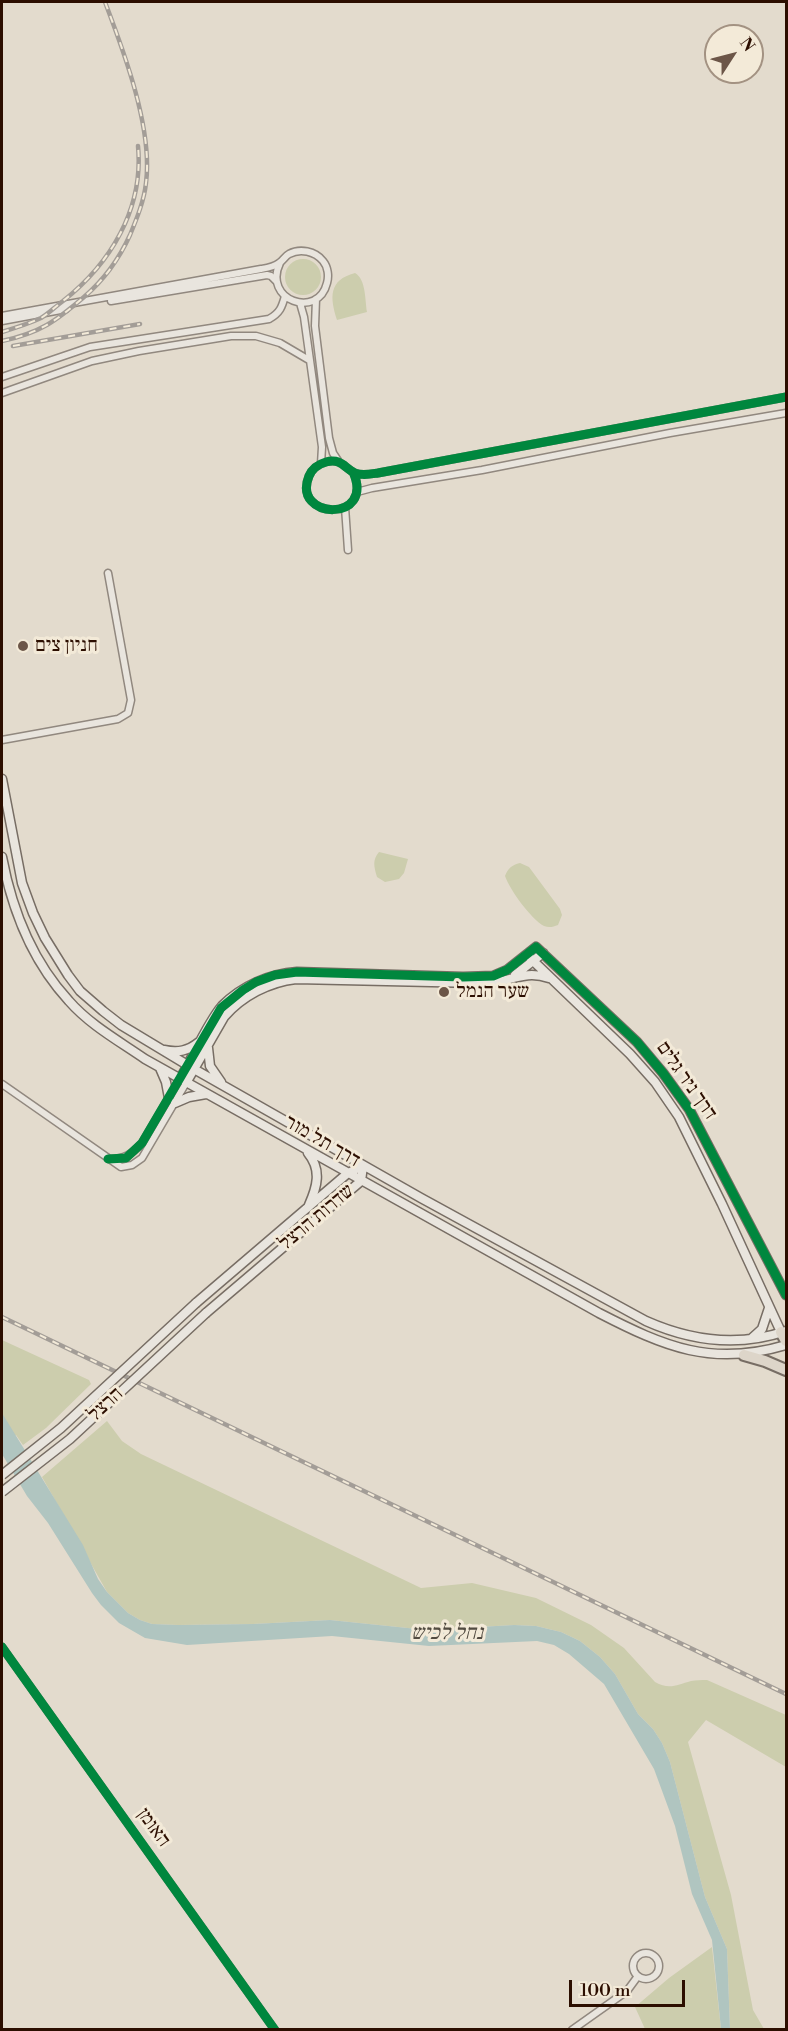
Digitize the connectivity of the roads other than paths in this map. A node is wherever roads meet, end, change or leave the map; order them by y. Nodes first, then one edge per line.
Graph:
1 (280, 263) junction
2 (277, 282) junction
3 (285, 296) junction
4 (316, 299) junction
5 (300, 303) junction
6 (2, 316) edge
7 (2, 321) edge
8 (309, 360) junction
9 (2, 377) edge
10 (2, 393) edge
11 (786, 397) edge
12 (786, 413) edge
13 (339, 462) junction
14 (321, 464) junction
15 (353, 472) junction
16 (357, 492) junction
17 (345, 507) junction
18 (348, 550) dead end
19 (108, 573) dead end
20 (2, 740) edge
21 (2, 779) edge
22 (2, 857) edge
23 (530, 958) junction
24 (511, 978) junction
25 (552, 980) junction
26 (205, 1042) junction
27 (162, 1050) junction
28 (160, 1068) junction
29 (191, 1068) junction
30 (183, 1081) junction
31 (2, 1084) edge
32 (225, 1087) junction
33 (207, 1094) junction
34 (172, 1100) junction
35 (303, 1149) junction
36 (363, 1166) junction
37 (348, 1173) junction
38 (361, 1181) junction
39 (308, 1208) junction
40 (786, 1295) edge
41 (196, 1303) joint
42 (769, 1308) junction
43 (206, 1313) joint
44 (785, 1337) edge
45 (752, 1338) junction
46 (744, 1355) junction
47 (786, 1370) edge
48 (2, 1475) edge
49 (2, 1492) edge
50 (2, 1647) edge
51 (638, 1976) junction
52 (275, 2030) edge
53 (572, 2030) edge

1 - 2 street
1 - 4 street
1 - 6 street
2 - 3 street
2 - 7 street
3 - 5 street
3 - 9 street
4 - 5 street
4 - 13 street
5 - 8 street
8 - 10 street
8 - 14 street
11 - 15 street
12 - 16 street
13 - 14 street
13 - 15 street
14 - 17 street
15 - 16 street
16 - 17 street
17 - 18 street
19 - 20 street
21 - 27 street, דרך תל מור
22 - 28 street, דרך תל מור
23 - 24 street
23 - 25 street, דרך ניר גלים
23 - 26 street
23 - 40 street, דרך ניר גלים
24 - 25 street
24 - 26 street
25 - 42 street, דרך ניר גלים
26 - 27 street
26 - 29 street
26 - 32 street
27 - 29 street, דרך תל מור
28 - 30 street, דרך תל מור
28 - 34 street
29 - 30 street
29 - 32 street, דרך תל מור
30 - 33 street, דרך תל מור
30 - 34 street
31 - 34 street
32 - 36 street, דרך תל מור
33 - 34 street
33 - 35 street, דרך תל מור
35 - 37 street, דרך תל מור
35 - 39 street
36 - 37 street, שדרות הרצל
36 - 38 street, שדרות הרצל
36 - 45 street, דרך תל מור
37 - 38 street, דרך תל מור
37 - 39 street, שדרות הרצל
38 - 43 street, שדרות הרצל
38 - 46 street, דרך תל מור
39 - 41 street, שדרות הרצל
41 - 48 street, הרצל, bridge
42 - 44 street, דרך ניר גלים
42 - 45 street
43 - 49 street, הרצל, bridge
44 - 45 street, דרך תל מור
44 - 46 street, דרך תל מור
46 - 47 highway
50 - 52 street, האומן
51 - 51 street
51 - 53 street

